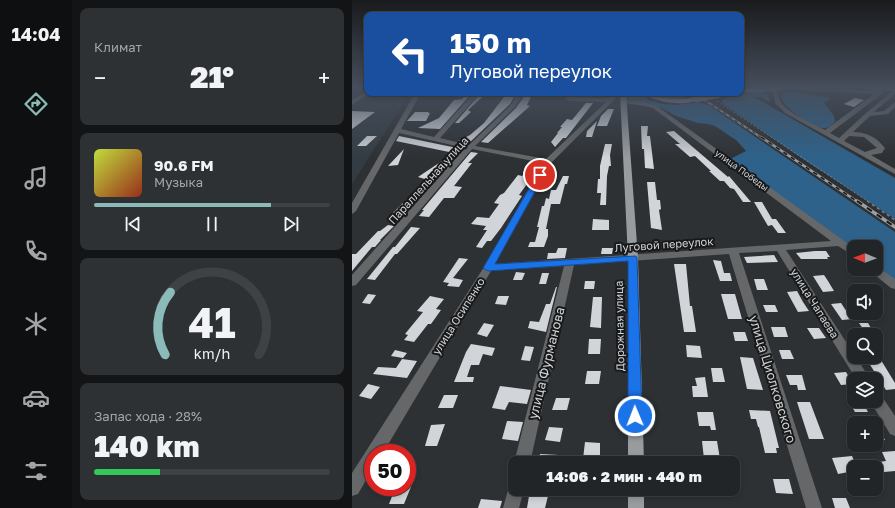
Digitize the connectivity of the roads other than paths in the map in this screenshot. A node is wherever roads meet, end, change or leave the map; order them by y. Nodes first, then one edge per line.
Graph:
1 (407, 111) edge
2 (461, 111) edge
3 (508, 111) edge
4 (599, 111) edge
5 (624, 111) edge
6 (659, 111) edge
7 (786, 111) edge
8 (856, 111) edge
9 (872, 111) edge
10 (888, 111) edge
11 (868, 114) junction
12 (396, 130) junction
13 (825, 133) junction
14 (848, 134) junction
15 (435, 140) junction
16 (840, 141) junction
17 (470, 147) junction
18 (864, 155) junction
19 (548, 162) junction
20 (895, 172) edge
21 (352, 211) edge
22 (841, 243) junction
23 (780, 248) junction
24 (847, 248) edge
25 (733, 251) junction
26 (633, 258) junction
27 (570, 262) junction
28 (488, 268) junction
29 (883, 276) edge
30 (352, 282) edge
31 (895, 285) edge
32 (859, 372) edge
33 (882, 408) edge
34 (895, 430) edge
35 (379, 444) edge
36 (524, 456) edge
37 (636, 456) edge
38 (364, 469) edge
39 (352, 488) edge
40 (514, 496) edge
41 (636, 496) edge
42 (511, 508) edge
43 (636, 508) edge
44 (814, 508) edge

1 - 12 street
2 - 15 street
3 - 17 street, Параллельная улица
4 - 19 street, улица Осипенко
5 - 26 main road, Дорожная улица
6 - 22 street, улица Победы
7 - 13 street
8 - 13 street
9 - 11 street
10 - 11 street
11 - 14 street
12 - 15 street
12 - 21 street
13 - 16 street
14 - 16 street
14 - 18 street
15 - 17 street
16 - 18 street
17 - 19 street
17 - 30 street, Параллельная улица
18 - 20 street
19 - 28 street, улица Осипенко
22 - 23 street, Луговой переулок
22 - 24 street, улица Победы
23 - 25 street, Луговой переулок
23 - 32 street, улица Чапаева
25 - 26 street, Луговой переулок
25 - 44 street, улица Циолковского
26 - 27 street, Луговой переулок
26 - 37 main road, Дорожная улица
27 - 28 street, Луговой переулок
27 - 36 street, улица Фурманова
28 - 35 street, улица Осипенко
29 - 31 street
33 - 34 street
38 - 39 street, улица Осипенко
40 - 42 street
41 - 43 main road

